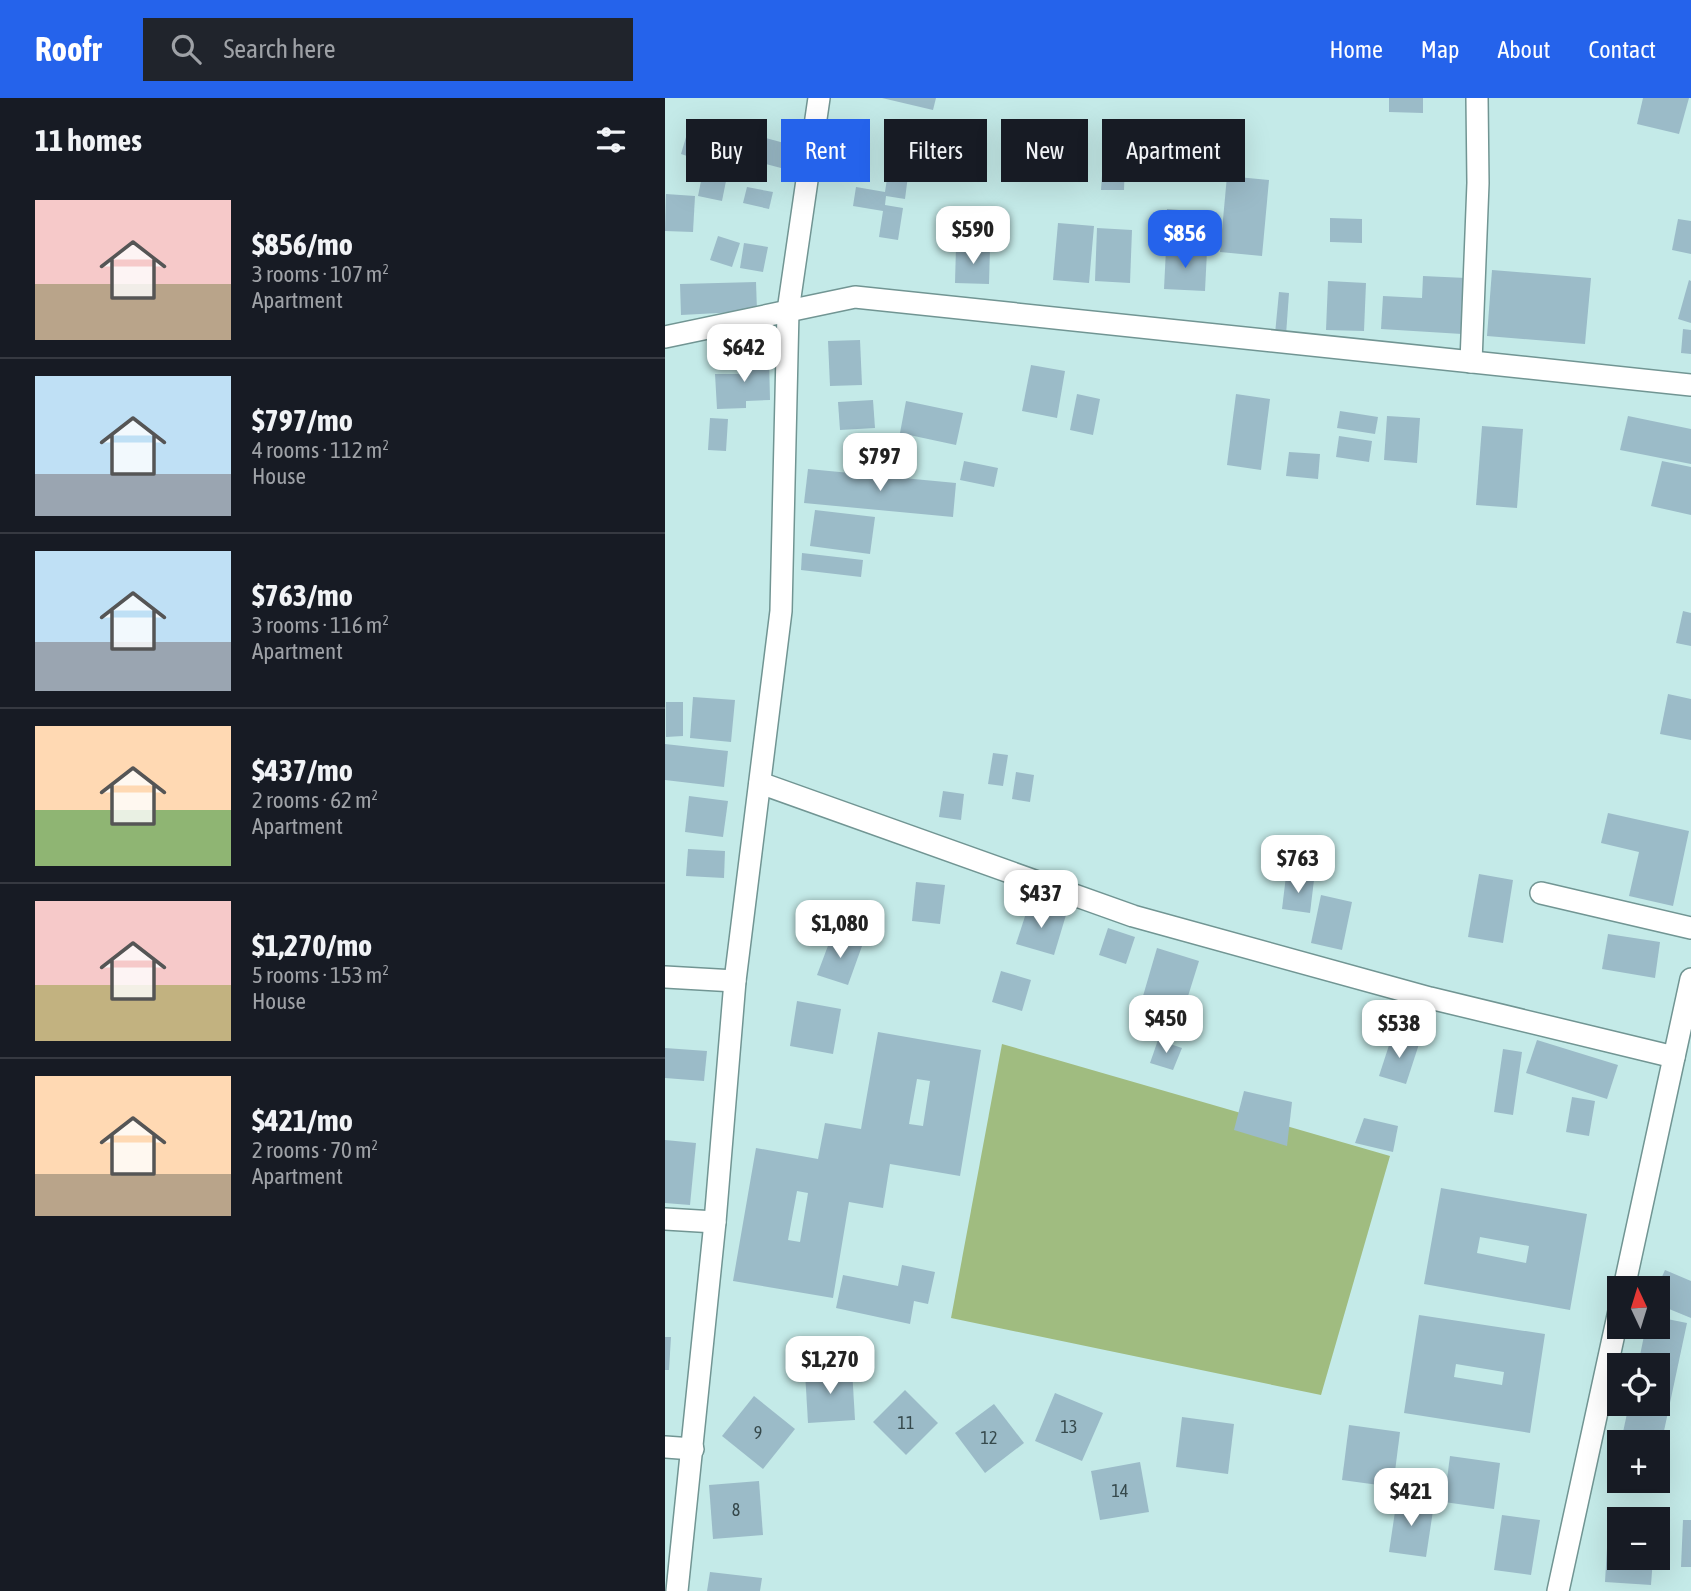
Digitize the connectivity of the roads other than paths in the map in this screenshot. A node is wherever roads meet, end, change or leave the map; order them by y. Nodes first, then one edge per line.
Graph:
1 (819, 98) edge
2 (1476, 98) edge
3 (788, 311) junction
4 (665, 337) edge
5 (1471, 362) junction
6 (1691, 385) edge
7 (760, 783) junction
8 (1541, 893) dead end
9 (1691, 928) edge
10 (665, 977) edge
11 (1691, 979) edge
12 (735, 981) junction
13 (1674, 1057) junction
14 (665, 1219) edge
15 (715, 1222) junction
16 (1627, 1276) edge
17 (1613, 1339) edge
18 (665, 1447) edge
19 (692, 1449) junction
20 (677, 1591) edge
21 (1558, 1591) edge

1 - 3 street
2 - 5 street
3 - 4 street
3 - 5 street
3 - 7 street
5 - 6 street
7 - 12 street
7 - 13 street
8 - 9 street
10 - 12 street
11 - 13 street
12 - 15 street
13 - 16 street
14 - 15 street
15 - 19 street
17 - 21 street
18 - 19 street
19 - 20 street

